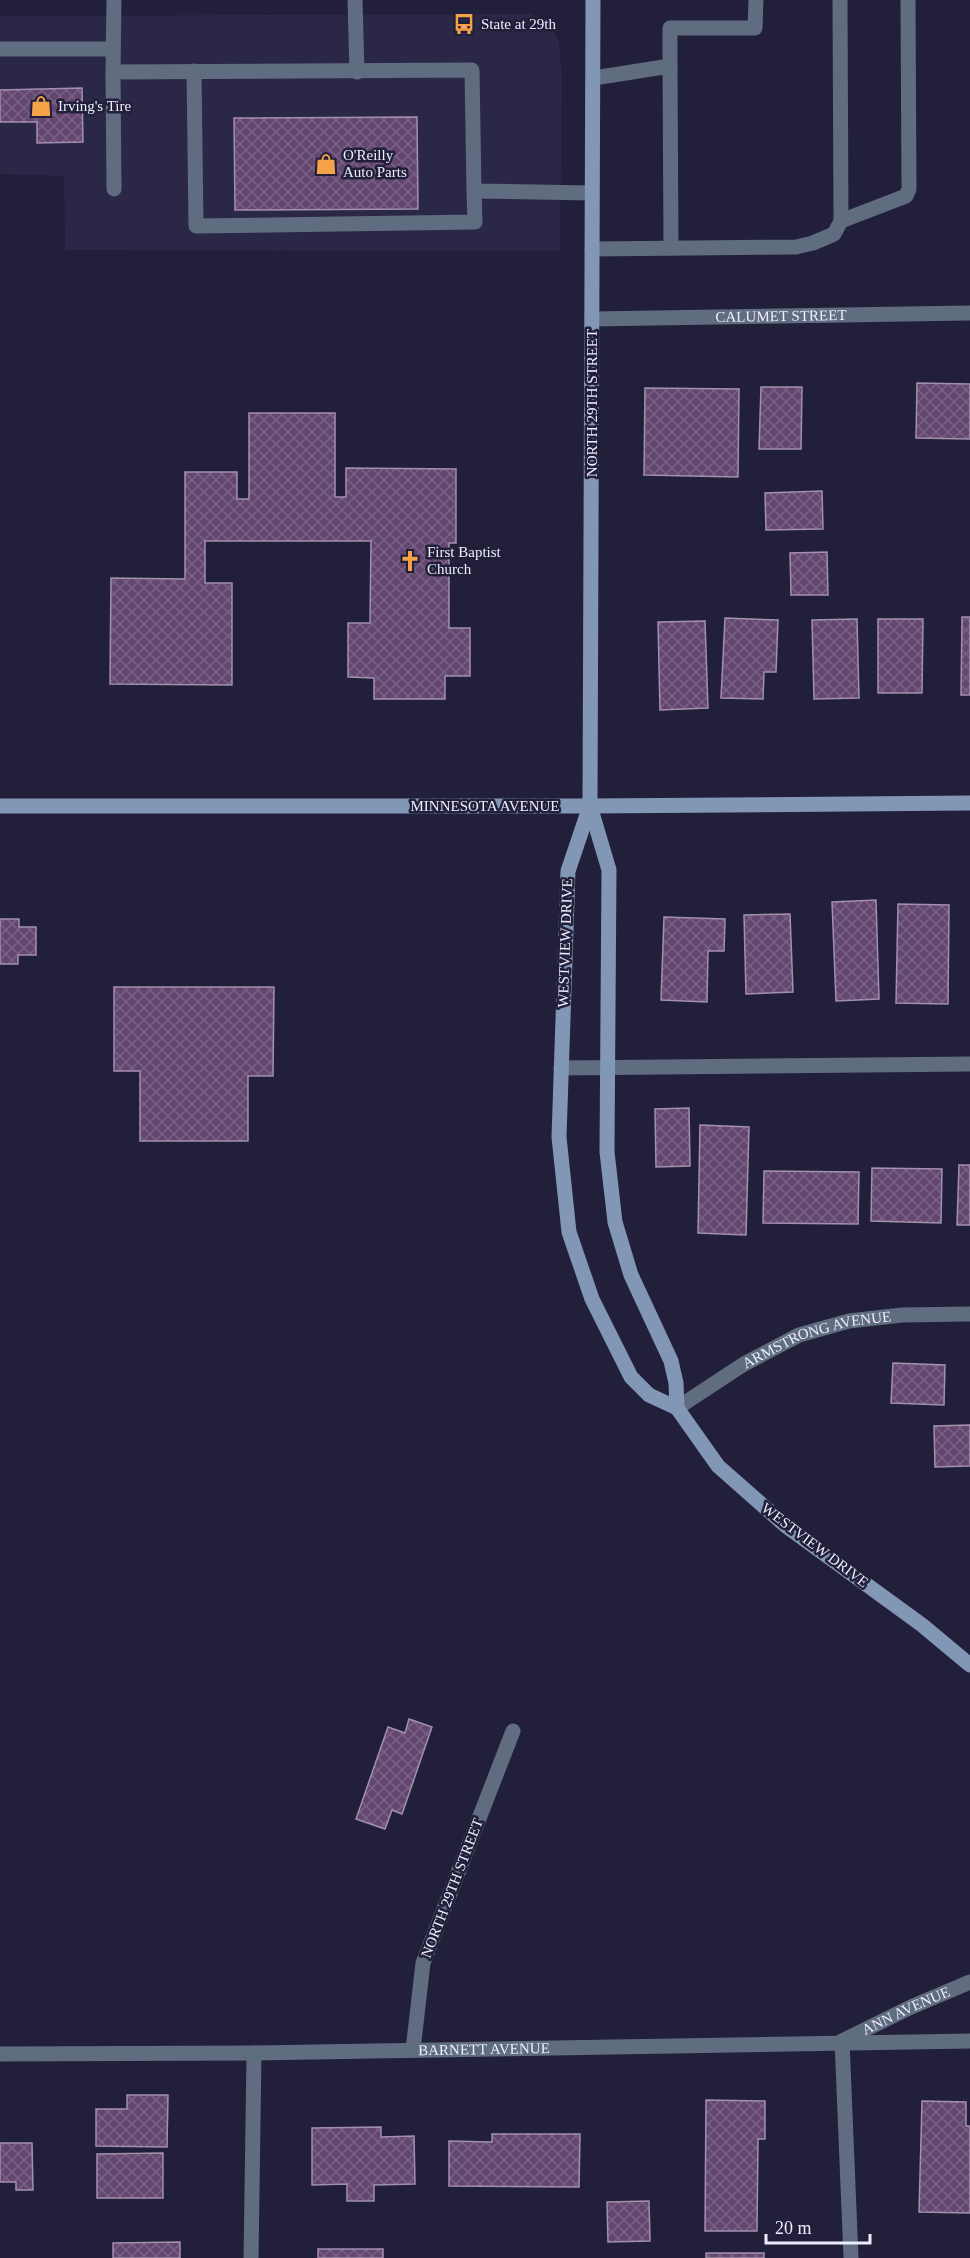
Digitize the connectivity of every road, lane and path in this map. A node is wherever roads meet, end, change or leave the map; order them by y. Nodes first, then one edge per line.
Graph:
1 (114, 0) edge
2 (355, 0) edge
3 (593, 0) edge
4 (756, 0) edge
5 (840, 0) edge
6 (908, 0) edge
7 (0, 49) edge
8 (113, 49) junction
9 (670, 66) junction
10 (195, 71) junction
11 (113, 72) junction
12 (357, 72) junction
13 (594, 78) junction
14 (114, 189) dead end
15 (474, 192) junction
16 (592, 193) junction
17 (841, 221) junction
18 (671, 248) junction
19 (592, 249) junction
20 (970, 314) edge
21 (592, 320) junction
22 (970, 803) edge
23 (0, 806) edge
24 (590, 806) junction
25 (970, 1064) edge
26 (561, 1068) junction
27 (608, 1068) junction
28 (970, 1314) edge
29 (677, 1408) junction
30 (970, 1665) edge
31 (513, 1731) dead end
32 (970, 1982) edge
33 (842, 2041) junction
34 (970, 2041) edge
35 (412, 2050) junction
36 (254, 2053) junction
37 (0, 2054) edge
38 (251, 2258) edge
39 (851, 2258) edge

1 - 8 street
2 - 12 street
3 - 13 main road, NORTH 29TH STREET
4 - 9 street
5 - 17 street
6 - 17 street
7 - 8 street
8 - 11 street
9 - 13 street
9 - 18 street
10 - 11 street
10 - 12 street
10 - 15 street
11 - 14 street
12 - 15 street
13 - 16 main road, NORTH 29TH STREET
15 - 16 street
16 - 19 main road, NORTH 29TH STREET
17 - 18 street
18 - 19 street
19 - 21 main road, NORTH 29TH STREET
20 - 21 street, CALUMET STREET
21 - 24 main road, NORTH 29TH STREET
22 - 24 main road, MINNESOTA AVENUE
23 - 24 main road, MINNESOTA AVENUE
24 - 26 main road, WESTVIEW DRIVE
24 - 27 main road
25 - 27 street
26 - 27 street
26 - 29 main road, WESTVIEW DRIVE
27 - 29 main road
28 - 29 street, ARMSTRONG AVENUE
29 - 30 main road, WESTVIEW DRIVE
31 - 35 street, NORTH 29TH STREET
32 - 33 street, ANN AVENUE
33 - 34 street, BARNETT AVENUE
33 - 35 street, BARNETT AVENUE
33 - 39 street
35 - 36 street, BARNETT AVENUE
36 - 37 street, BARNETT AVENUE
36 - 38 street

